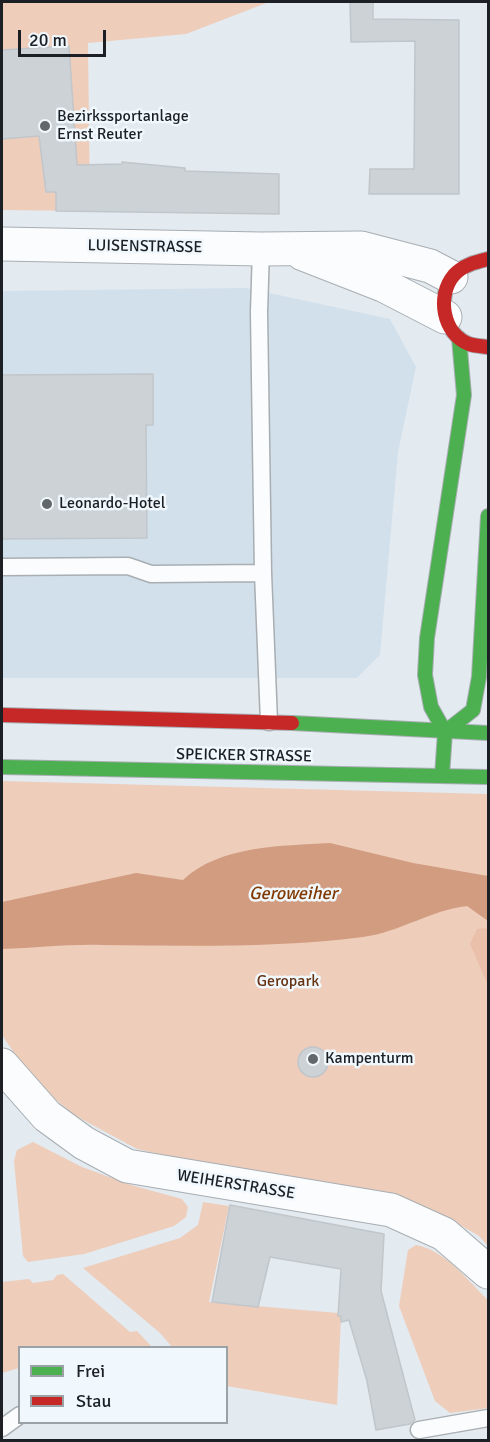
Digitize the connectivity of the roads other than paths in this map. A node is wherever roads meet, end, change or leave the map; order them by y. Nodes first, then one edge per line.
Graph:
1 (2, 244) edge
2 (274, 249) junction
3 (489, 259) edge
4 (452, 277) junction
5 (452, 328) junction
6 (489, 347) edge
7 (489, 516) edge
8 (2, 567) edge
9 (263, 573) junction
10 (2, 715) edge
11 (269, 722) junction
12 (445, 732) junction
13 (489, 733) edge
14 (2, 767) edge
15 (442, 776) junction
16 (489, 777) edge
17 (2, 1065) edge
18 (489, 1272) edge
19 (18, 1416) edge
20 (489, 1418) edge
21 (2, 1428) edge
22 (419, 1430) dead end

1 - 2 street, LUISENSTRASSE
2 - 4 street, LUISENSTRASSE
2 - 5 street, LUISENSTRASSE
2 - 9 lane
3 - 4 main road
4 - 5 main road
5 - 6 main road
5 - 12 main road
7 - 12 main road
8 - 9 lane
9 - 11 lane
10 - 11 main road, SPEICKER STRASSE
11 - 12 main road, SPEICKER STRASSE
12 - 13 main road, SPEICKER STRASSE
12 - 15 main road
14 - 15 main road, SPEICKER STRASSE
15 - 16 main road, SPEICKER STRASSE
17 - 18 street, WEIHERSTRASSE
19 - 21 lane
20 - 22 lane

